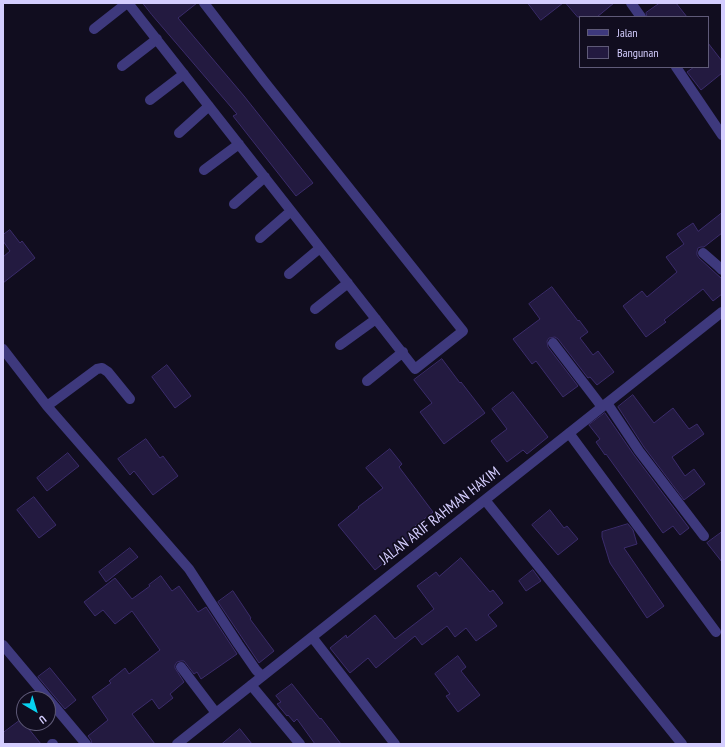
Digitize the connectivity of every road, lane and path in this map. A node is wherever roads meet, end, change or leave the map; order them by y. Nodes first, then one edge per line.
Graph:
1 (128, 3) edge
2 (204, 3) edge
3 (631, 3) edge
4 (640, 16) edge
5 (94, 29) dead end
6 (157, 39) junction
7 (122, 66) dead end
8 (677, 68) edge
9 (184, 74) junction
10 (150, 100) dead end
11 (209, 106) junction
12 (179, 134) dead end
13 (722, 135) edge
14 (238, 144) junction
15 (204, 170) dead end
16 (265, 177) junction
17 (234, 204) dead end
18 (291, 211) junction
19 (260, 238) dead end
20 (320, 248) junction
21 (703, 253) dead end
22 (722, 270) edge
23 (289, 274) dead end
24 (348, 283) junction
25 (315, 309) dead end
26 (722, 312) edge
27 (376, 318) junction
28 (553, 343) dead end
29 (340, 345) dead end
30 (3, 349) edge
31 (402, 352) junction
32 (366, 382) dead end
33 (130, 399) dead end
34 (605, 405) junction
35 (47, 406) junction
36 (569, 433) junction
37 (485, 500) junction
38 (704, 536) dead end
39 (716, 632) dead end
40 (312, 637) junction
41 (3, 645) edge
42 (181, 667) dead end
43 (262, 676) junction
44 (251, 685) junction
45 (216, 713) junction
46 (86, 744) edge
47 (177, 744) edge
48 (300, 744) edge
49 (395, 744) edge
50 (682, 744) edge

1 - 5 street
1 - 6 street
2 - 31 street
3 - 4 street
6 - 7 street
6 - 9 street
8 - 13 street
9 - 10 street
9 - 11 street
11 - 12 street
11 - 14 street
14 - 15 street
14 - 16 street
16 - 17 street
16 - 18 street
18 - 19 street
18 - 20 street
20 - 23 street
20 - 24 street
21 - 22 street
24 - 25 street
24 - 27 street
26 - 34 street, JALAN ARIF RAHMAN HAKIM
27 - 29 street
27 - 31 street
28 - 34 street
30 - 35 street
31 - 32 street
33 - 35 street
34 - 36 street, JALAN ARIF RAHMAN HAKIM
34 - 38 street
35 - 43 street
36 - 37 street, JALAN ARIF RAHMAN HAKIM
36 - 39 street
37 - 40 street, JALAN ARIF RAHMAN HAKIM
37 - 50 street
40 - 43 street, JALAN ARIF RAHMAN HAKIM
40 - 49 street
41 - 46 street
42 - 45 street
43 - 44 street, JALAN ARIF RAHMAN HAKIM
44 - 45 street, JALAN ARIF RAHMAN HAKIM
44 - 48 street
45 - 47 street, JALAN ARIF RAHMAN HAKIM

